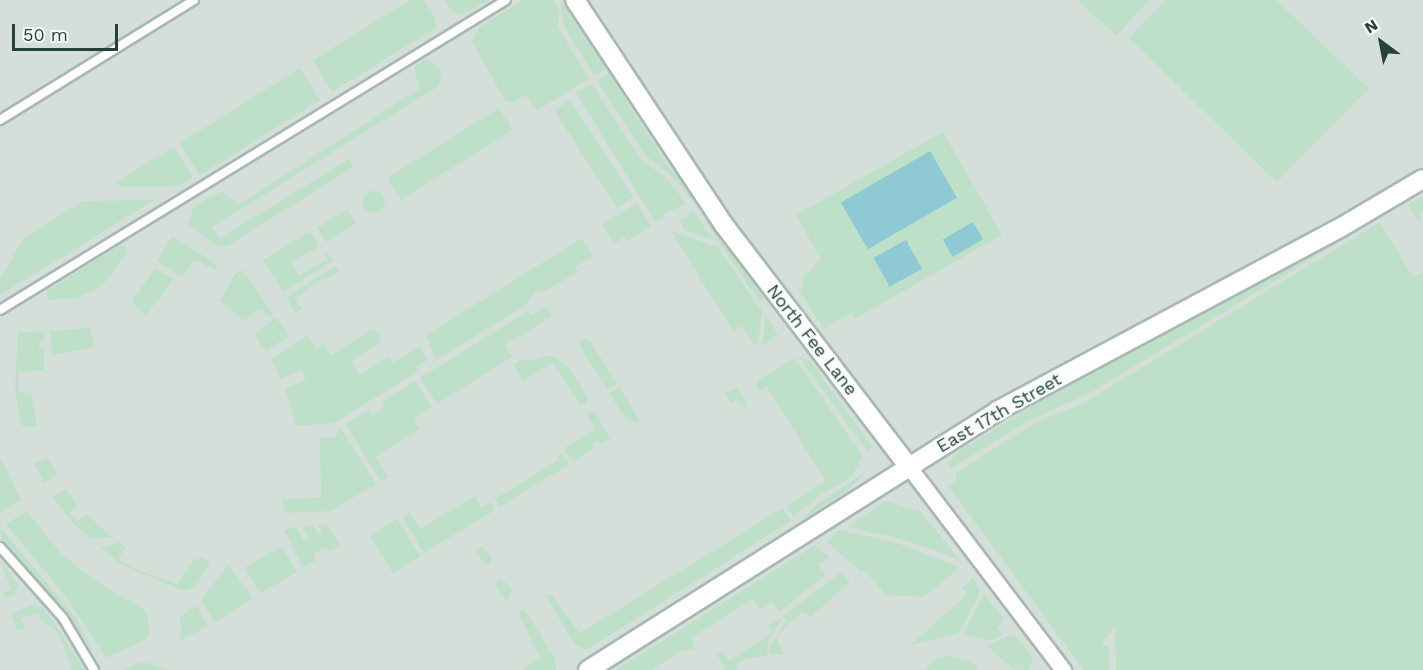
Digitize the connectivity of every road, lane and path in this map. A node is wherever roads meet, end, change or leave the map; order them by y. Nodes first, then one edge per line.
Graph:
1 (194, 0) edge
2 (506, 0) edge
3 (575, 0) edge
4 (0, 120) edge
5 (1423, 179) edge
6 (0, 310) edge
7 (909, 467) junction
8 (0, 547) edge
9 (94, 670) edge
10 (588, 670) edge
11 (1063, 670) edge

1 - 4 lane
2 - 6 lane
3 - 7 main road, North Fee Lane
5 - 7 main road, East 17th Street
7 - 10 main road, East 17th Street
7 - 11 street, North Fee Lane
8 - 9 lane

